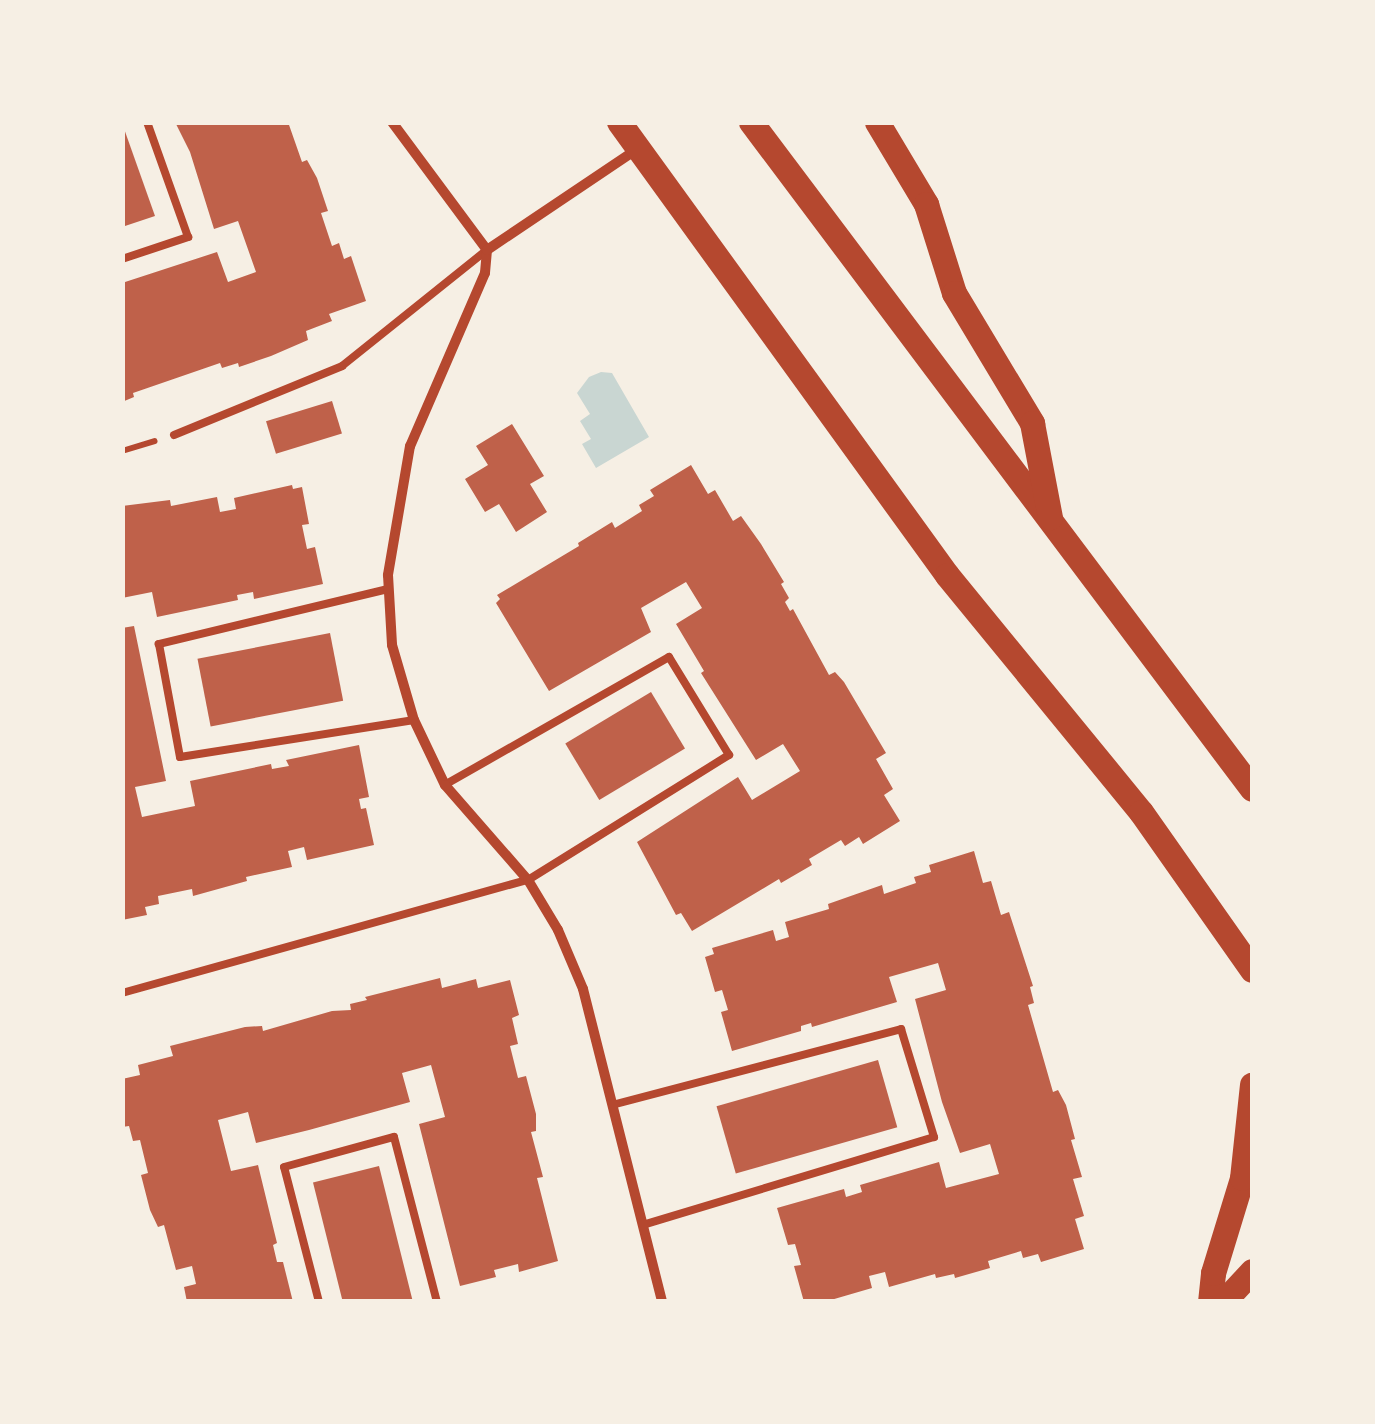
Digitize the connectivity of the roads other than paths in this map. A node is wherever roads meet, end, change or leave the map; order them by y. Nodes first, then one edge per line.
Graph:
1 (147, 122) edge
2 (392, 122) edge
3 (619, 122) edge
4 (751, 122) edge
5 (878, 122) edge
6 (638, 149) junction
7 (488, 250) junction
8 (122, 259) edge
9 (174, 436) dead end
10 (1050, 522) junction
11 (388, 589) junction
12 (414, 720) junction
13 (445, 785) junction
14 (1252, 788) edge
15 (528, 880) junction
16 (1252, 971) edge
17 (122, 993) edge
18 (1252, 1085) edge
19 (612, 1105) junction
20 (643, 1225) junction
21 (1252, 1271) edge
22 (319, 1302) edge
23 (438, 1302) edge
24 (662, 1302) edge
25 (1210, 1302) edge
26 (1222, 1302) edge

1 - 8 lane
2 - 7 street
3 - 6 main road
4 - 10 main road
5 - 10 main road
6 - 7 street
6 - 16 main road
7 - 9 lane
7 - 11 street
10 - 14 main road
11 - 12 street
11 - 12 lane
12 - 13 street
13 - 15 street
13 - 15 lane
15 - 17 lane
15 - 19 street
18 - 25 main road
19 - 20 street
19 - 20 lane
20 - 24 street
21 - 26 main road
22 - 23 lane

